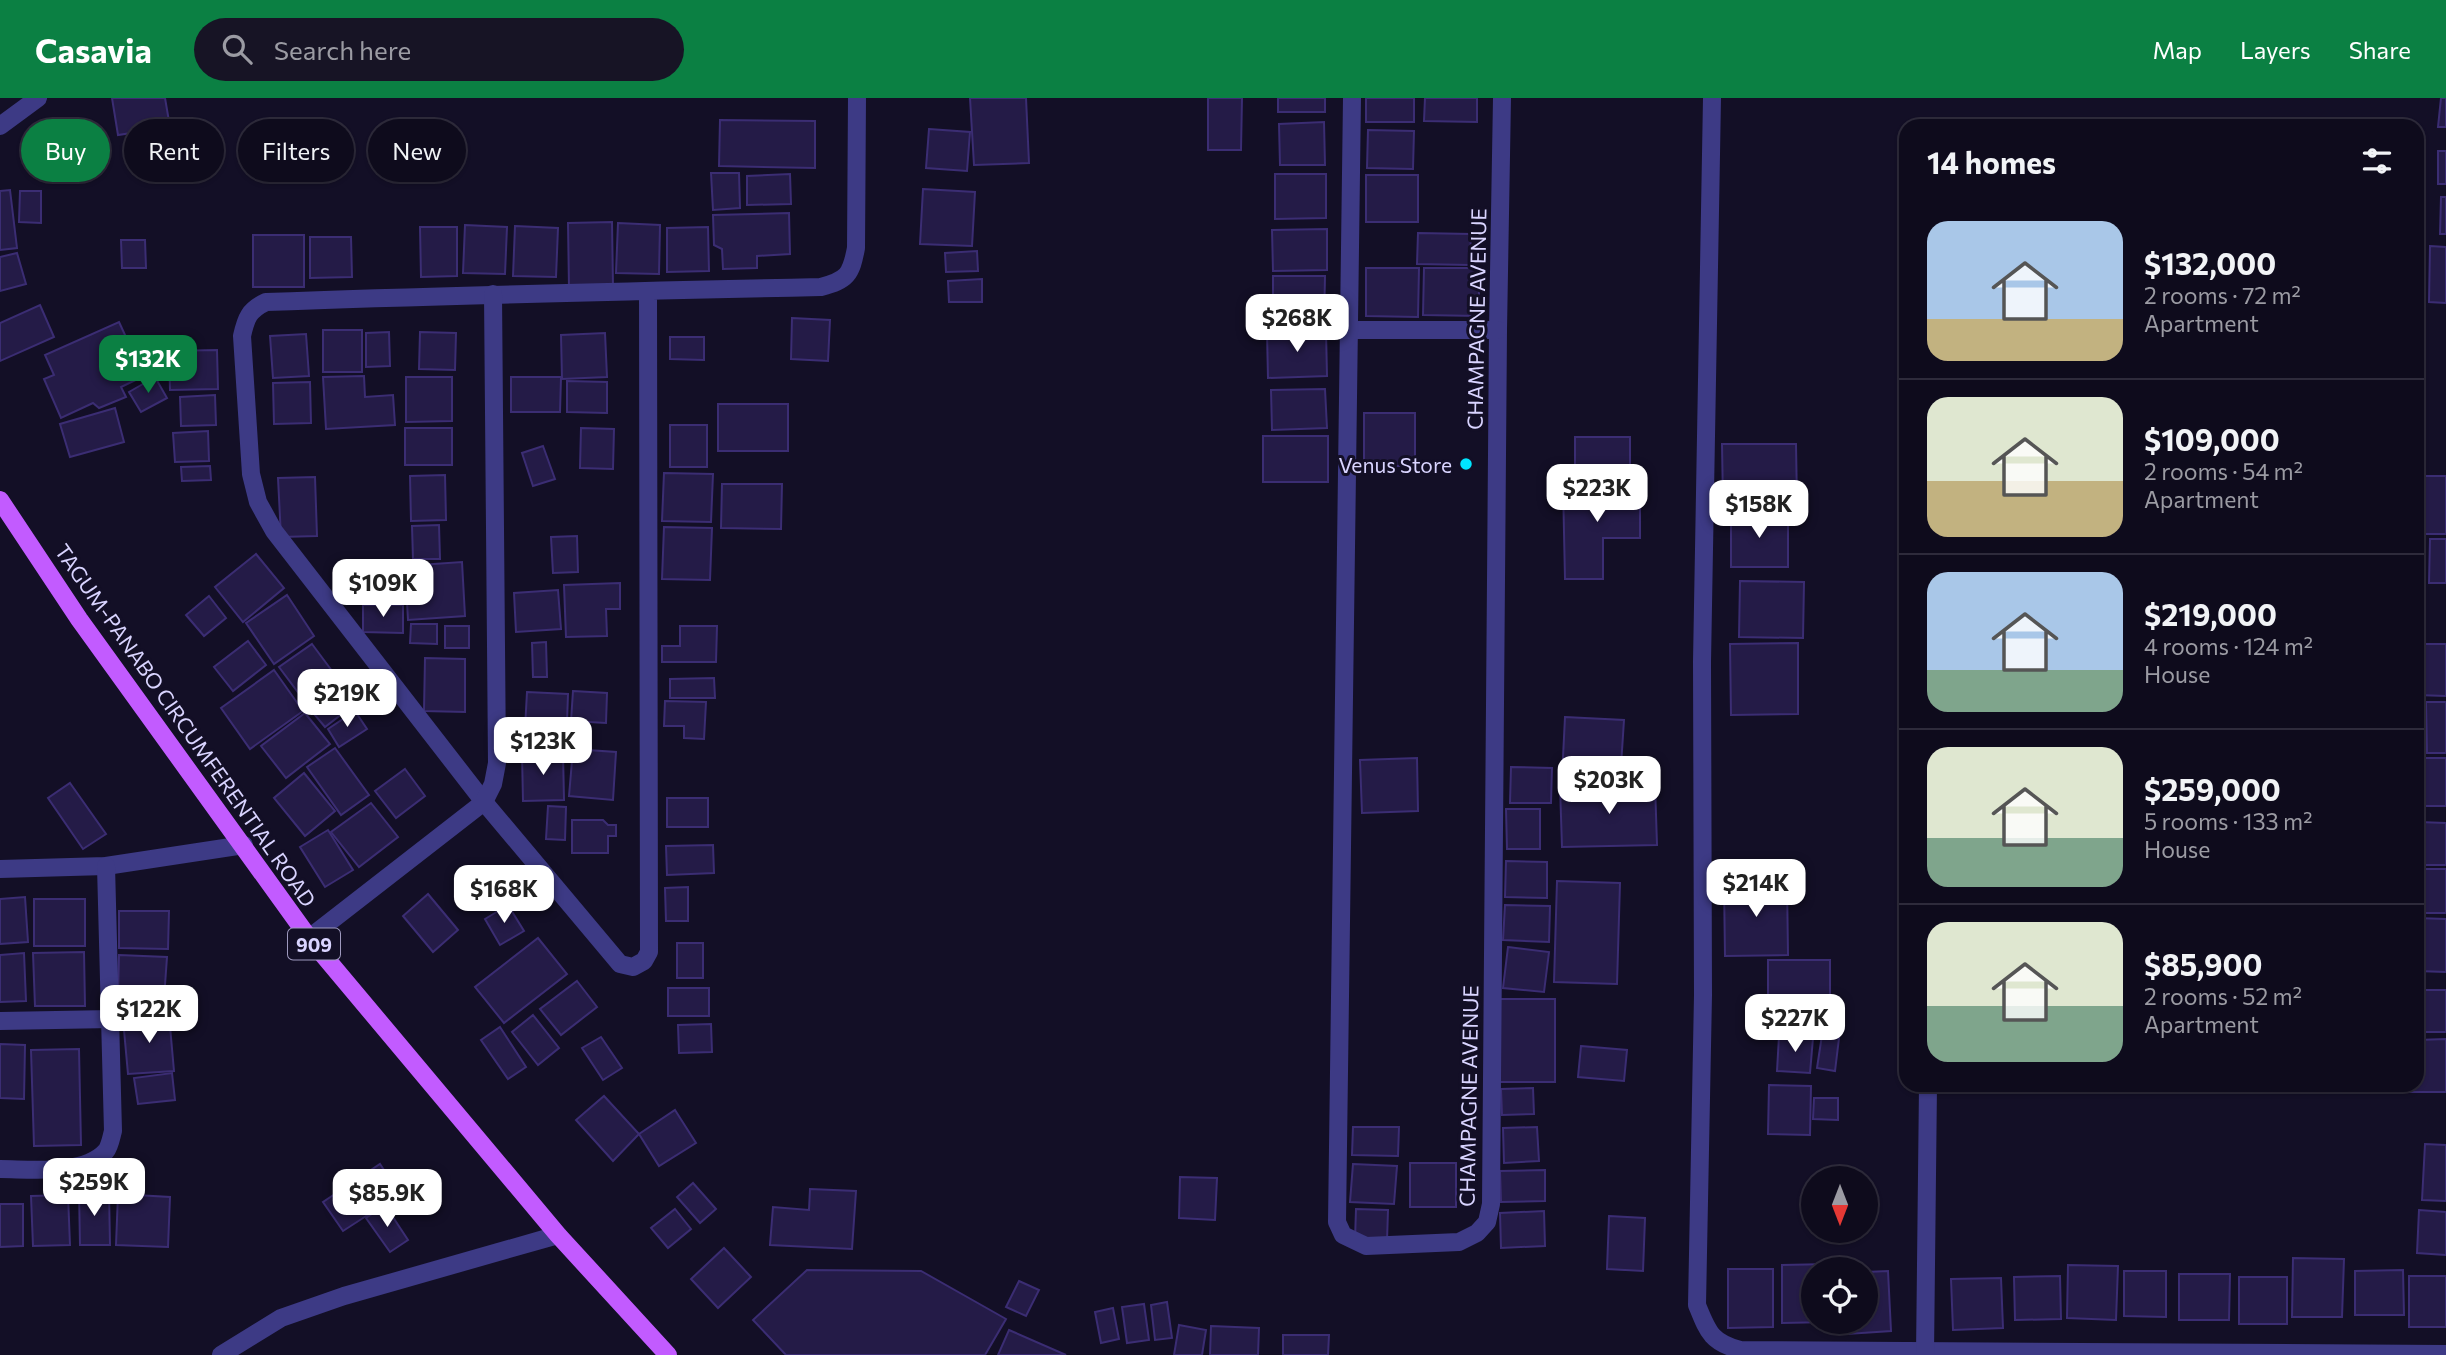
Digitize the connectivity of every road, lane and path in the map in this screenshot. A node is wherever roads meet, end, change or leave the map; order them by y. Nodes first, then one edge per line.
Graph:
1 (38, 98) edge
2 (857, 98) edge
3 (1352, 98) edge
4 (1502, 98) edge
5 (1712, 98) edge
6 (2, 119) edge
7 (648, 290) junction
8 (493, 294) junction
9 (1348, 330) junction
10 (1498, 330) junction
11 (0, 500) edge
12 (484, 802) junction
13 (244, 845) junction
14 (106, 866) junction
15 (0, 869) edge
16 (309, 938) junction
17 (112, 1019) junction
18 (0, 1021) edge
19 (1928, 1092) edge
20 (0, 1170) edge
21 (558, 1235) junction
22 (1925, 1353) edge
23 (2109, 1353) edge
24 (2348, 1354) edge
25 (2446, 1354) edge
26 (221, 1355) edge
27 (668, 1355) edge

1 - 6 street
2 - 7 street
3 - 9 street, CHAMPAGNE AVENUE
4 - 10 street, CHAMPAGNE AVENUE
5 - 22 street
7 - 8 street
7 - 12 street
8 - 12 street
8 - 12 street
9 - 10 street
9 - 10 street, CHAMPAGNE AVENUE
11 - 13 main road, TAGUM-PANABO CIRCUMFERENTIAL ROAD / 909
12 - 16 street
13 - 14 street
13 - 16 main road, TAGUM-PANABO CIRCUMFERENTIAL ROAD / 909
14 - 15 street
14 - 17 street
16 - 21 main road, TAGUM-PANABO CIRCUMFERENTIAL ROAD / 909
17 - 18 street
17 - 20 street
19 - 22 street
21 - 26 street
21 - 27 main road, TAGUM-PANABO CIRCUMFERENTIAL ROAD / 909
22 - 23 street
23 - 24 street
24 - 25 street

